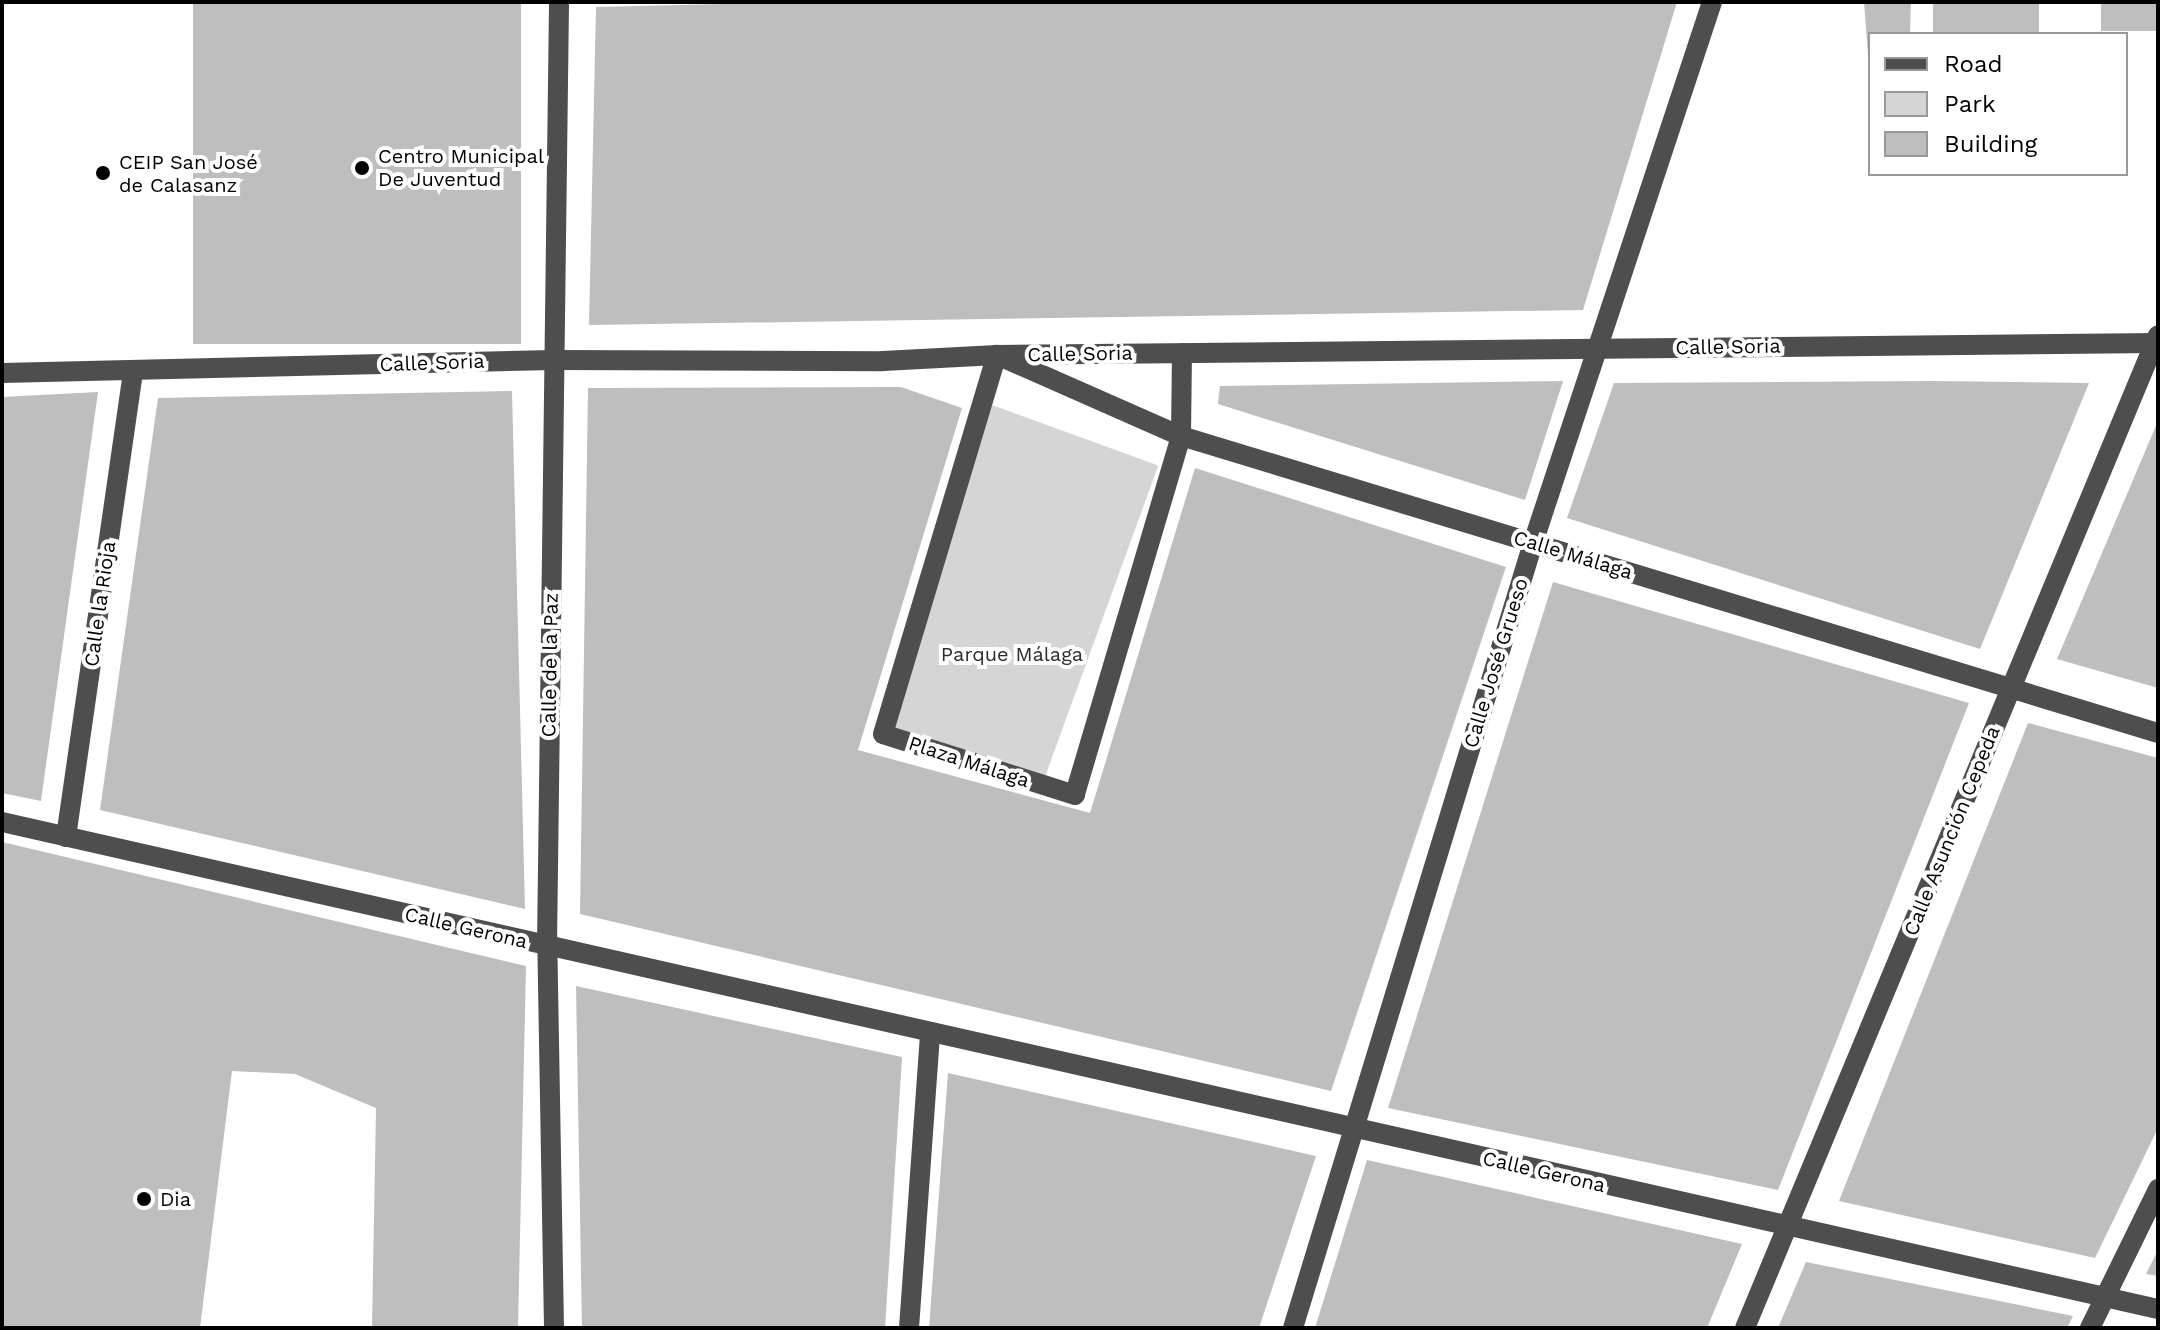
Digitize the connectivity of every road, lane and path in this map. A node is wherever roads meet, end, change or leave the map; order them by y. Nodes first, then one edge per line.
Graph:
1 (559, 2) edge
2 (1712, 2) edge
3 (2157, 340) edge
4 (1596, 349) junction
5 (1182, 353) junction
6 (997, 355) junction
7 (554, 360) junction
8 (133, 372) junction
9 (2, 373) edge
10 (1181, 436) junction
11 (1533, 543) junction
12 (2010, 691) junction
13 (2158, 733) edge
14 (2, 822) edge
15 (66, 837) junction
16 (547, 946) junction
17 (930, 1035) junction
18 (1352, 1129) junction
19 (2158, 1189) edge
20 (1787, 1226) junction
21 (2106, 1297) junction
22 (2158, 1309) edge
23 (554, 1328) edge
24 (909, 1328) edge
25 (1293, 1328) edge
26 (1745, 1328) edge
27 (2090, 1328) edge

1 - 7 street, Calle de la Paz
2 - 4 street, Calle José Grueso
3 - 4 street, Calle Soria
3 - 12 street, Calle Asunción Cepeda
4 - 5 street, Calle Soria
4 - 11 street, Calle José Grueso
5 - 6 street, Calle Soria
5 - 10 street
6 - 7 street, Calle Soria
6 - 10 street, Calle Málaga
6 - 10 street, Plaza Málaga
7 - 8 street, Calle Soria
7 - 16 street, Calle de la Paz
8 - 9 street, Calle Soria
8 - 15 street, Calle la Rioja
10 - 11 street, Calle Málaga
11 - 12 street, Calle Málaga
11 - 18 street, Calle José Grueso
12 - 13 street, Calle Málaga
12 - 20 street, Calle Asunción Cepeda
14 - 15 street, Calle Gerona
15 - 16 street, Calle Gerona
16 - 17 street, Calle Gerona
16 - 23 street, Calle de la Paz
17 - 18 street, Calle Gerona
17 - 24 street
18 - 20 street, Calle Gerona
18 - 25 street, Calle José Grueso
19 - 21 street
20 - 21 street, Calle Gerona
20 - 26 street, Calle Asunción Cepeda
21 - 22 street, Calle Gerona
21 - 27 street

